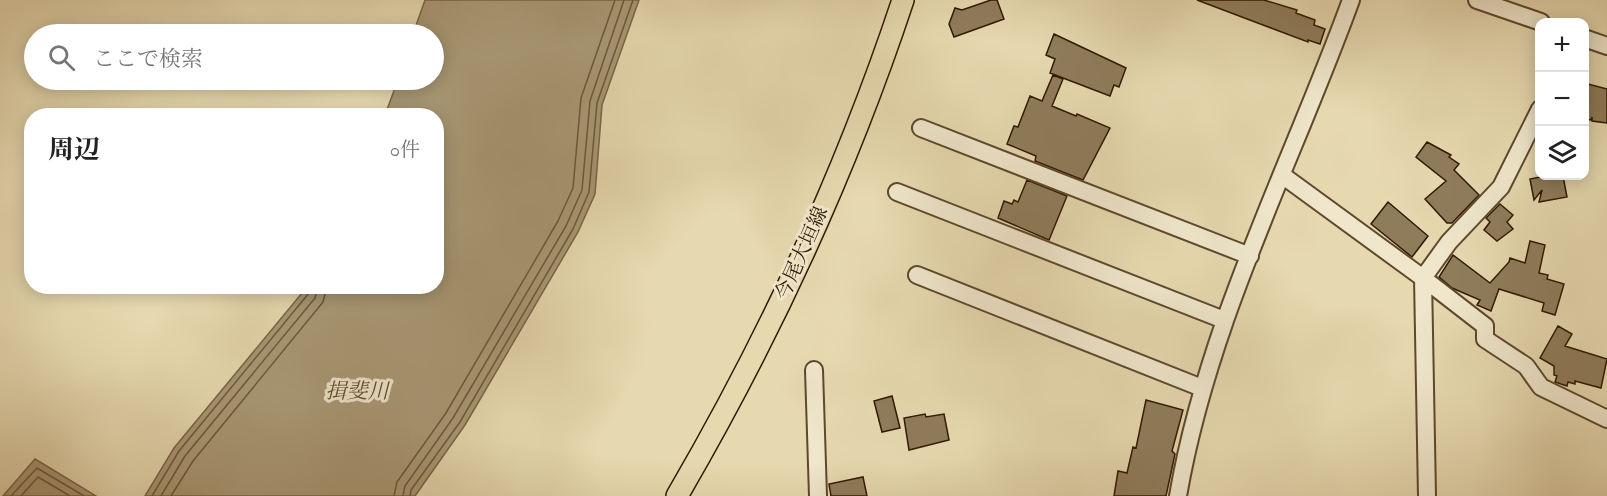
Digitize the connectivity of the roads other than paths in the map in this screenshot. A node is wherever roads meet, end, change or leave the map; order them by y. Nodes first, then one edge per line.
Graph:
1 (903, 0) edge
2 (1351, 0) edge
3 (1477, 0) edge
4 (1535, 20) edge
5 (1589, 40) edge
6 (1607, 46) edge
7 (1535, 117) edge
8 (921, 128) dead end
9 (1282, 175) junction
10 (897, 192) dead end
11 (1250, 256) junction
12 (916, 275) dead end
13 (1424, 278) junction
14 (1224, 320) junction
15 (814, 370) dead end
16 (1202, 388) junction
17 (1607, 419) edge
18 (813, 493) edge
19 (677, 496) edge
20 (1178, 496) edge
21 (1427, 496) edge

1 - 19 main road, 今尾大垣線
2 - 9 street
3 - 4 street
5 - 6 street
7 - 13 street
8 - 11 street
9 - 11 street
9 - 13 street
10 - 14 street
11 - 14 street
12 - 16 street
13 - 17 street
13 - 21 street
14 - 16 street
15 - 18 street
16 - 20 street

